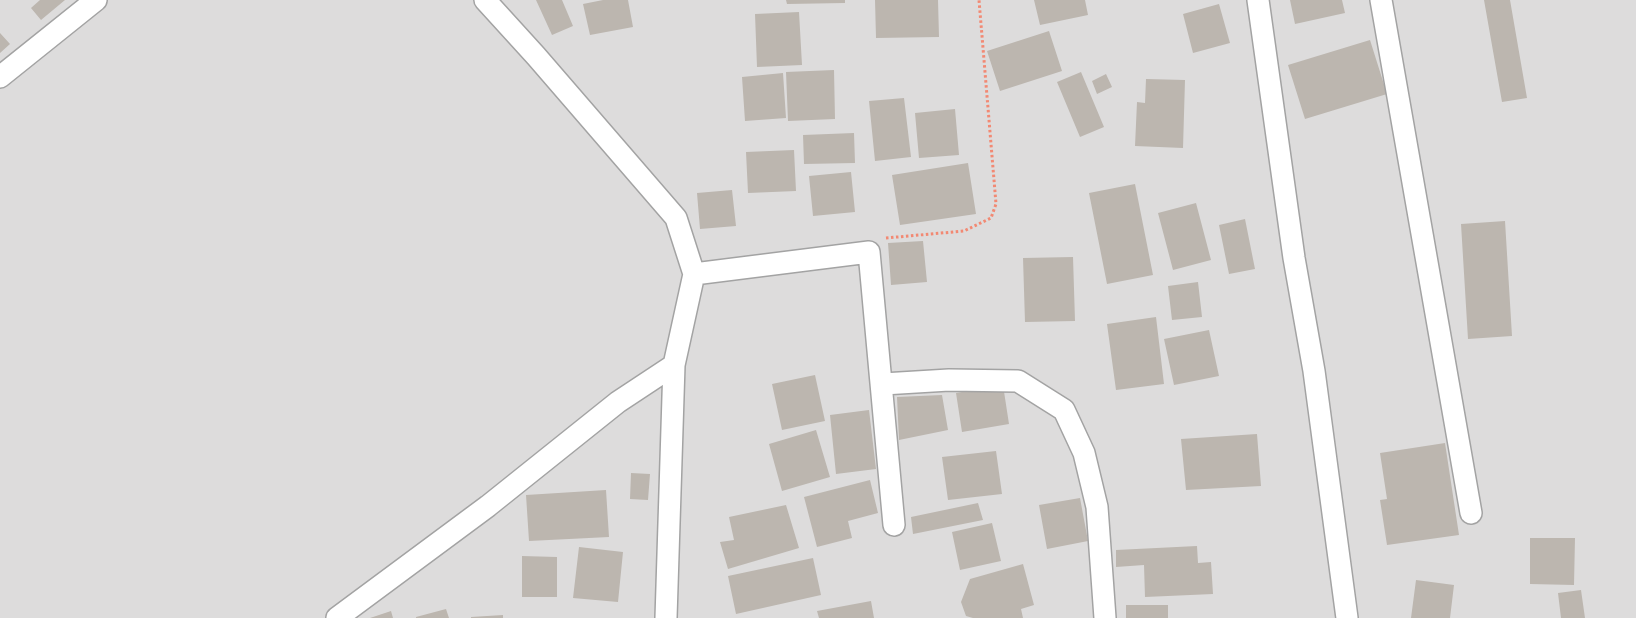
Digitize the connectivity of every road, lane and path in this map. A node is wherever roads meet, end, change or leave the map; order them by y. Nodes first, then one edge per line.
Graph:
1 (485, 0) edge
2 (979, 0) edge
3 (1258, 0) edge
4 (1381, 0) edge
5 (89, 2) edge
6 (0, 78) edge
7 (869, 252) junction
8 (694, 274) junction
9 (674, 365) junction
10 (883, 384) junction
11 (1470, 513) dead end
12 (894, 525) dead end
13 (339, 617) edge
14 (666, 618) edge
15 (1105, 618) edge
16 (1348, 618) edge

1 - 8 street
2 - 7 path
3 - 16 street
4 - 11 street
5 - 6 street
7 - 8 street
7 - 10 street
8 - 9 street
9 - 13 street
9 - 14 street
10 - 12 street
10 - 15 street

